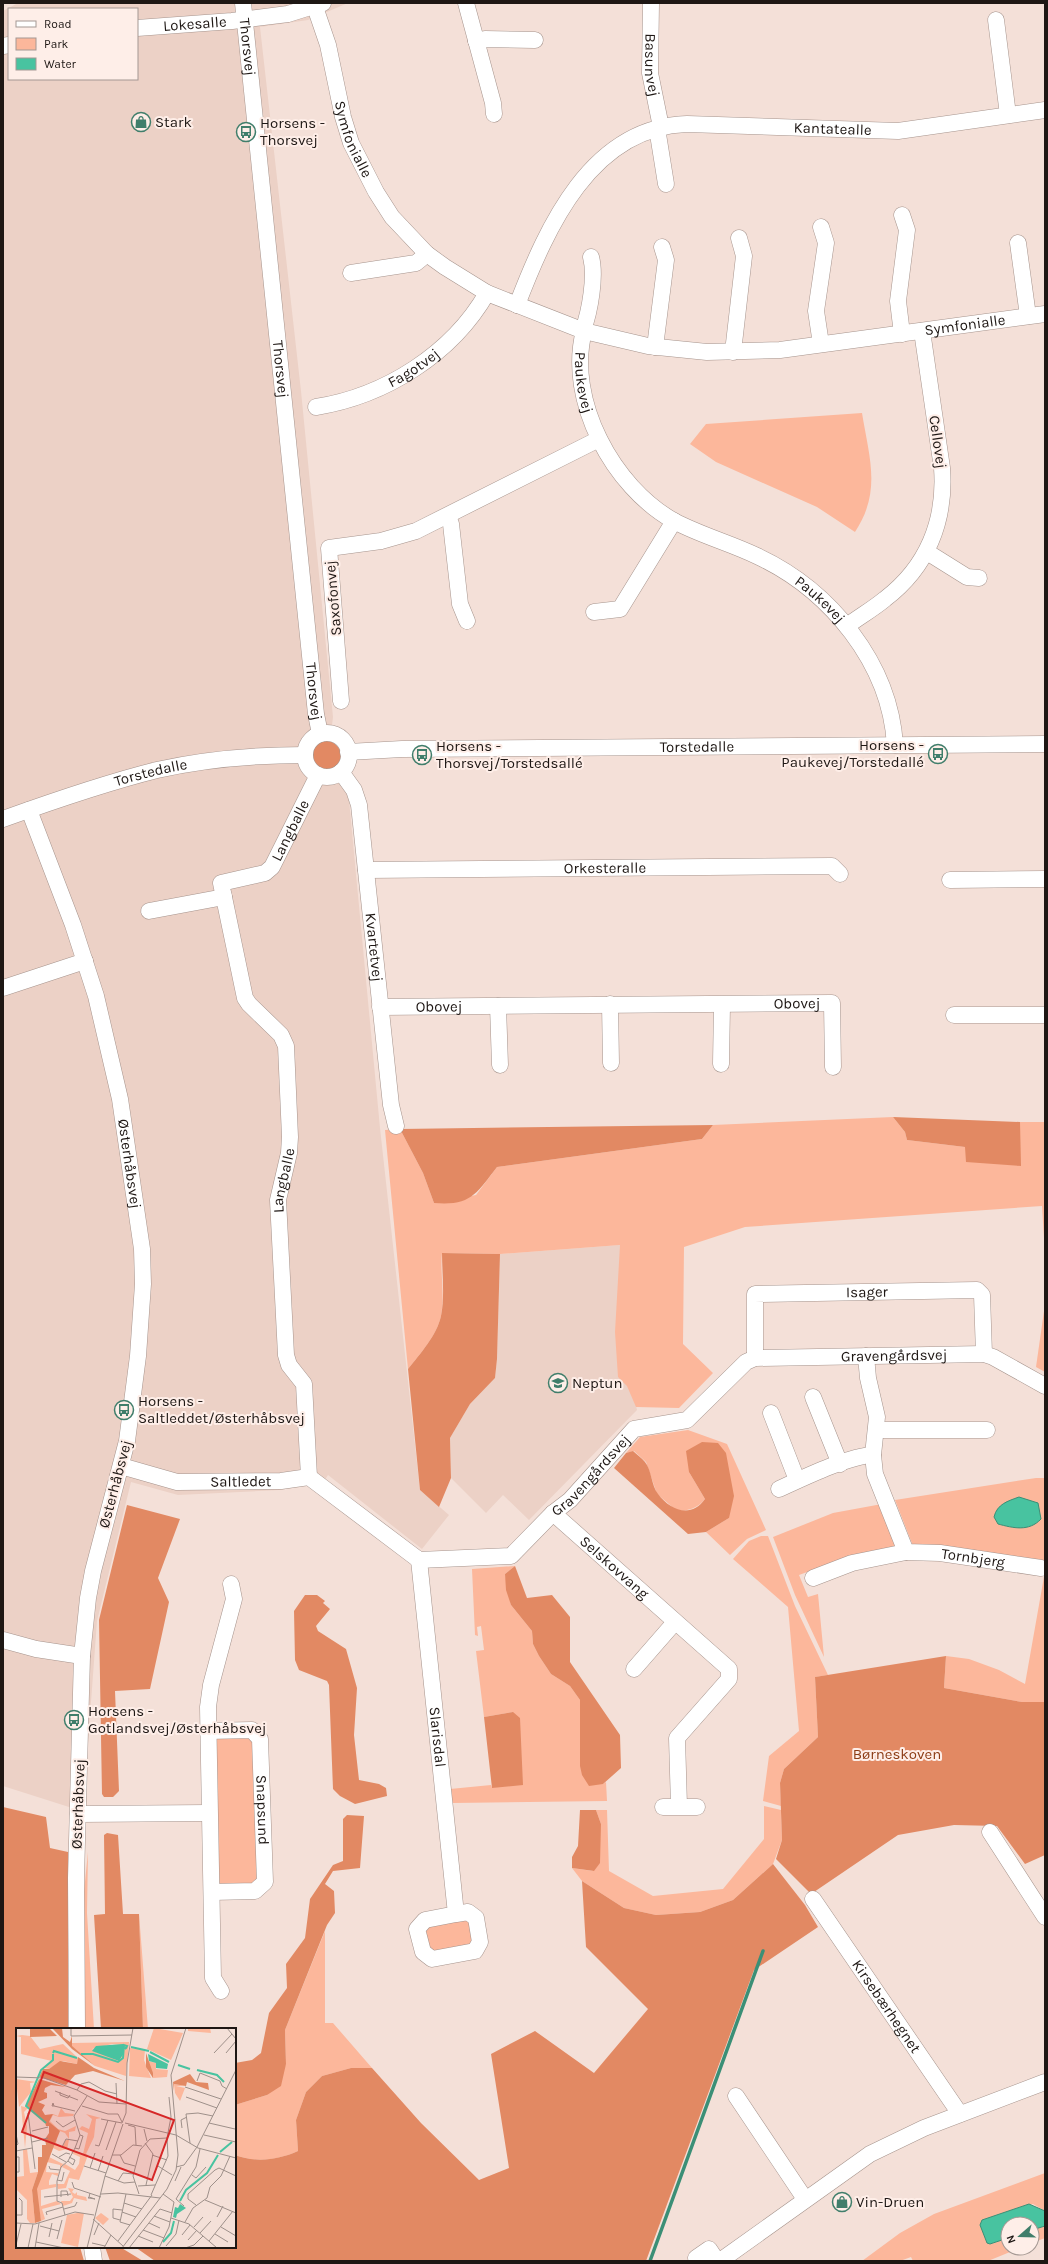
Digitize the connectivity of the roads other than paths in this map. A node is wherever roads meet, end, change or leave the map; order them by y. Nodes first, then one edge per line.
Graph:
1 (243, 3) edge
2 (466, 3) edge
3 (651, 3) edge
4 (319, 5) edge
5 (245, 19) junction
6 (996, 20) dead end
7 (138, 28) edge
8 (535, 40) dead end
9 (476, 41) junction
10 (1045, 110) edge
11 (494, 114) dead end
12 (1008, 115) junction
13 (659, 127) junction
14 (666, 184) dead end
15 (902, 215) dead end
16 (821, 227) dead end
17 (739, 238) dead end
18 (1018, 243) dead end
19 (662, 247) dead end
20 (427, 254) junction
21 (591, 257) dead end
22 (351, 273) dead end
23 (487, 293) junction
24 (517, 305) junction
25 (1045, 314) edge
26 (1028, 316) junction
27 (583, 331) junction
28 (922, 331) junction
29 (902, 334) junction
30 (821, 344) junction
31 (655, 347) junction
32 (733, 352) junction
33 (316, 407) dead end
34 (599, 439) junction
35 (448, 516) junction
36 (674, 521) junction
37 (927, 552) junction
38 (979, 578) dead end
39 (594, 612) dead end
40 (467, 621) dead end
41 (847, 626) junction
42 (341, 700) dead end
43 (320, 734) junction
44 (1045, 744) edge
45 (895, 745) junction
46 (348, 752) junction
47 (305, 755) junction
48 (341, 772) junction
49 (318, 775) junction
50 (29, 810) junction
51 (3, 819) edge
52 (366, 870) junction
53 (840, 874) dead end
54 (1045, 879) edge
55 (950, 880) dead end
56 (224, 897) junction
57 (149, 910) dead end
58 (85, 961) junction
59 (3, 988) edge
60 (610, 1004) junction
61 (722, 1005) junction
62 (498, 1006) junction
63 (380, 1007) junction
64 (954, 1015) dead end
65 (1045, 1015) edge
66 (611, 1063) dead end
67 (721, 1064) dead end
68 (500, 1065) dead end
69 (833, 1067) dead end
70 (396, 1126) dead end
71 (984, 1354) junction
72 (866, 1356) junction
73 (756, 1358) junction
74 (1045, 1386) edge
75 (813, 1398) dead end
76 (771, 1413) dead end
77 (876, 1430) junction
78 (987, 1430) dead end
79 (873, 1455) junction
80 (840, 1464) junction
81 (121, 1466) junction
82 (309, 1477) junction
83 (797, 1480) junction
84 (779, 1489) dead end
85 (553, 1513) junction
86 (906, 1552) junction
87 (419, 1560) junction
88 (1042, 1568) dead end
89 (813, 1578) dead end
90 (231, 1584) dead end
91 (676, 1622) junction
92 (3, 1640) edge
93 (82, 1656) junction
94 (634, 1669) dead end
95 (207, 1731) junction
96 (697, 1807) dead end
97 (208, 1813) junction
98 (78, 1814) junction
99 (990, 1832) dead end
100 (212, 1892) junction
101 (813, 1899) dead end
102 (456, 1914) dead end
103 (1045, 1917) edge
104 (222, 1991) dead end
105 (77, 2028) edge
106 (1045, 2082) edge
107 (736, 2096) dead end
108 (960, 2114) junction
109 (806, 2199) junction
110 (92, 2248) edge
111 (94, 2261) edge
112 (698, 2261) edge
113 (718, 2261) edge

1 - 5 street, Thorsvej
2 - 9 street
3 - 13 street, Basunvej
4 - 5 street, Lokesalle
4 - 20 street, Symfonialle
5 - 7 street, Lokesalle
5 - 43 street, Thorsvej
6 - 12 street
8 - 9 street
9 - 11 street
10 - 12 street, Kantatealle
12 - 13 street, Kantatealle
13 - 14 street
13 - 24 street, Kantatealle
15 - 29 street
16 - 30 street
17 - 32 street
18 - 26 street
19 - 31 street
20 - 22 street
20 - 23 street, Symfonialle
21 - 27 street
23 - 24 street, Symfonialle
23 - 33 street, Fagotvej
24 - 27 street, Symfonialle
25 - 26 street, Symfonialle
26 - 28 street, Symfonialle
27 - 31 street, Symfonialle
27 - 34 street, Paukevej
28 - 29 street, Symfonialle
28 - 37 street, Cellovej
29 - 30 street, Symfonialle
30 - 32 street, Symfonialle
31 - 32 street, Symfonialle
34 - 35 street, Saxofonvej
34 - 36 street, Paukevej
35 - 40 street
35 - 42 street, Saxofonvej
36 - 39 street
36 - 41 street, Paukevej
37 - 38 street
37 - 41 street, Cellovej
41 - 45 street, Paukevej
43 - 46 street
43 - 47 street
44 - 45 street, Torstedalle
45 - 46 street, Torstedalle
46 - 48 street
47 - 49 street
47 - 50 street, Torstedalle
48 - 49 street
48 - 52 street, Kvartetvej
49 - 56 street, Langballe
50 - 51 street, Torstedalle
50 - 58 street, Østerhåbsvej
52 - 53 street, Orkesteralle
52 - 63 street, Kvartetvej
54 - 55 street
56 - 57 street
56 - 82 street, Langballe
58 - 59 street
58 - 81 street, Østerhåbsvej
60 - 61 street, Obovej
60 - 62 street, Obovej
60 - 66 street
61 - 67 street
61 - 69 street, Obovej
62 - 63 street, Obovej
62 - 68 street
63 - 70 street, Kvartetvej
64 - 65 street
71 - 72 street, Gravengårdsvej
71 - 73 street, Isager
71 - 74 street, Gravengårdsvej
72 - 73 street, Gravengårdsvej
72 - 77 street
73 - 85 street, Gravengårdsvej
75 - 80 street
76 - 83 street
77 - 78 street
77 - 79 street
79 - 80 street
79 - 86 street
80 - 83 street
81 - 82 street, Saltledet
81 - 93 street, Østerhåbsvej
82 - 87 street
83 - 84 street
85 - 87 street, Gravengårdsvej
85 - 91 street, Selskovvang
86 - 88 street, Tornbjerg
86 - 89 street, Tornbjerg
87 - 102 street, Slarisdal
90 - 95 street
91 - 94 street
91 - 96 street, Selskovvang
92 - 93 street
93 - 98 street, Østerhåbsvej
95 - 97 street
95 - 100 street, Snapsund
97 - 98 street
97 - 100 street
98 - 105 street, Østerhåbsvej
99 - 103 street
100 - 104 street
101 - 108 street, Kirsebærhegnet
106 - 108 street
107 - 109 street
108 - 109 street
109 - 113 street
110 - 111 street
112 - 113 street

